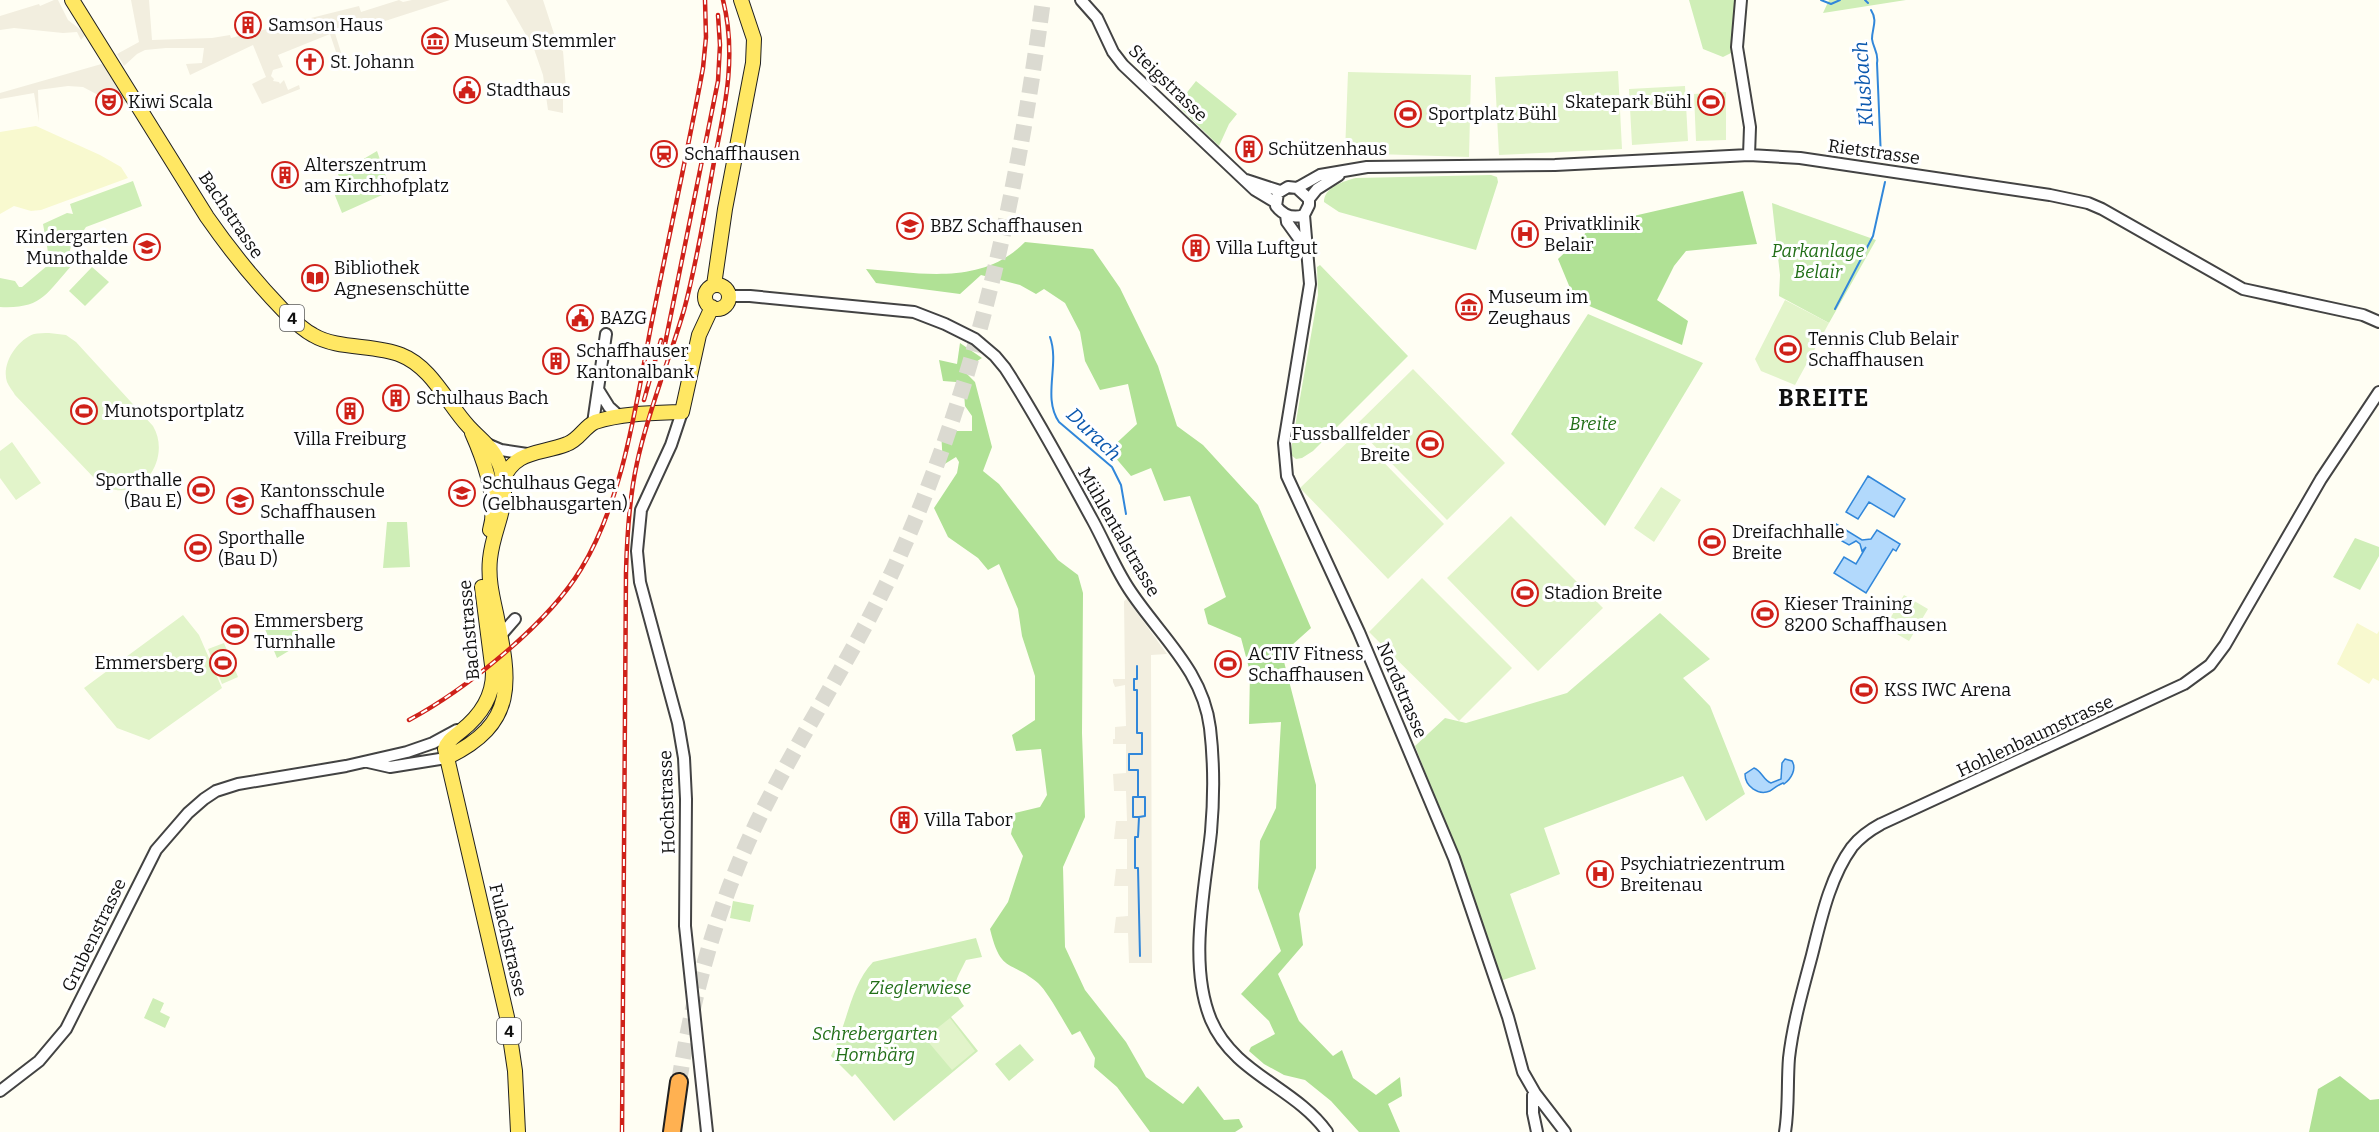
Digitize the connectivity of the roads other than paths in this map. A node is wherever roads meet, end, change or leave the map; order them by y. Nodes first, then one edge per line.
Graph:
1 (72, 0) edge
2 (741, 0) edge
3 (1081, 0) edge
4 (1741, 0) edge
5 (1749, 155) junction
6 (1344, 171) junction
7 (1245, 180) junction
8 (1297, 188) junction
9 (1280, 191) junction
10 (1309, 199) junction
11 (1275, 202) junction
12 (1286, 215) junction
13 (1304, 215) junction
14 (1305, 247) junction
15 (714, 285) junction
16 (728, 296) junction
17 (712, 307) junction
18 (2376, 320) edge
19 (606, 334) dead end
20 (599, 391) junction
21 (2379, 392) edge
22 (682, 412) junction
23 (620, 417) junction
24 (593, 423) junction
25 (484, 446) junction
26 (527, 454) junction
27 (502, 490) junction
28 (493, 511) junction
29 (515, 619) dead end
30 (501, 635) junction
31 (466, 728) junction
32 (423, 747) junction
33 (446, 758) junction
34 (368, 762) junction
35 (679, 1082) tunnel mouth
36 (0, 1091) edge
37 (1535, 1093) junction
38 (518, 1132) edge
39 (672, 1132) edge
40 (707, 1132) edge
41 (1327, 1132) edge
42 (1537, 1132) edge
43 (1565, 1132) edge
44 (1785, 1132) edge

1 - 25 main road, Bachstrasse / 4
2 - 15 main road
3 - 7 street, Steigstrasse
4 - 5 street
5 - 6 street, Rietstrasse
5 - 18 street, Rietstrasse
6 - 8 street, Rietstrasse
6 - 10 street, Rietstrasse
7 - 9 street, Steigstrasse
7 - 11 street, Steigstrasse
8 - 9 street
8 - 10 street
9 - 11 street
10 - 13 street
11 - 12 street
12 - 13 street
12 - 14 street
13 - 14 street, Nordstrasse
14 - 37 street, Nordstrasse
15 - 16 main road
15 - 17 main road
16 - 17 main road
16 - 41 street, Mühlentalstrasse
17 - 22 main road
19 - 20 street
20 - 23 street
20 - 24 street
21 - 44 street, Hohlenbaumstrasse
22 - 23 main road
22 - 40 street, Hochstrasse
23 - 24 main road
24 - 26 main road
25 - 26 street
25 - 27 main road, Bachstrasse / 4
25 - 28 main road, Bachstrasse
26 - 27 main road
27 - 28 main road
27 - 30 main road, Bachstrasse
28 - 31 main road, Bachstrasse
29 - 30 street
30 - 33 main road, Bachstrasse
31 - 32 street
31 - 33 main road, Bachstrasse
32 - 33 street
32 - 34 street
33 - 34 street
33 - 38 main road, Fulachstrasse / 4
34 - 36 street, Grubenstrasse
35 - 39 highway
37 - 42 street
37 - 43 street, Nordstrasse

